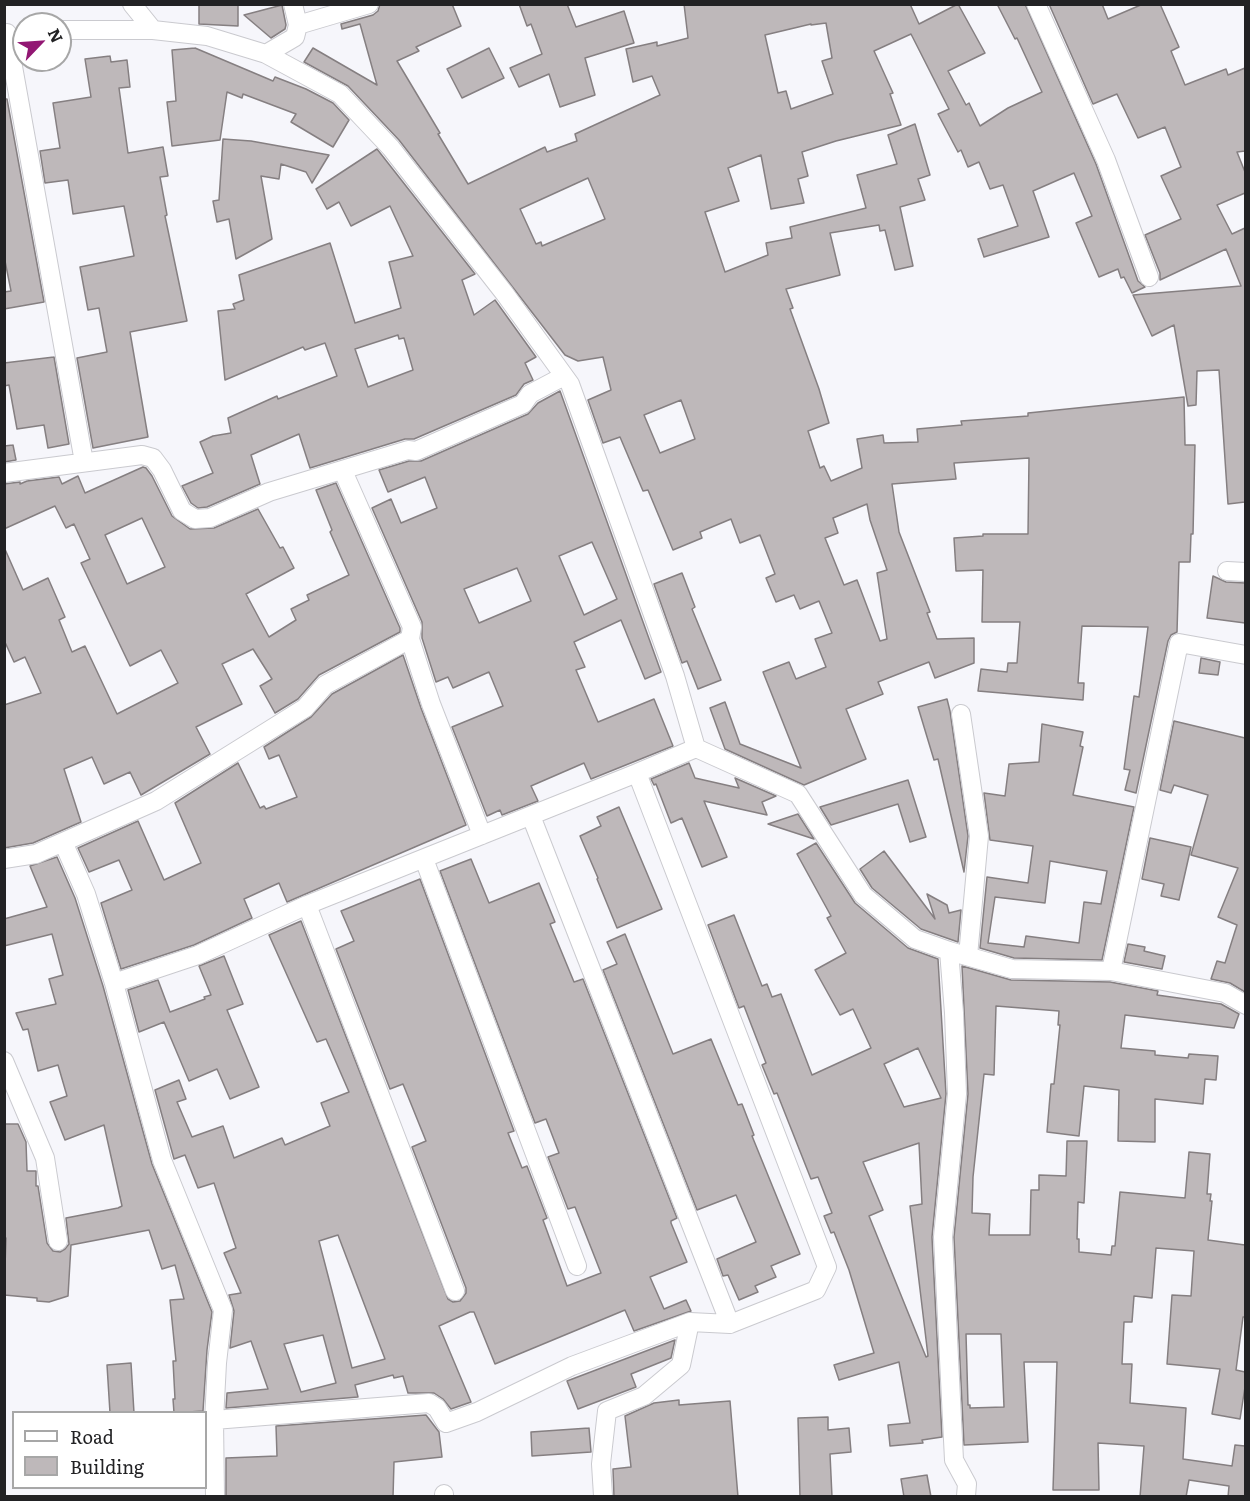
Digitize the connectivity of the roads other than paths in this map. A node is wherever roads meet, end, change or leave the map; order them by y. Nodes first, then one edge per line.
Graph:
1 (132, 4) edge
2 (293, 4) edge
3 (369, 4) edge
4 (1036, 4) edge
5 (298, 25) junction
6 (72, 30) edge
7 (153, 30) junction
8 (266, 54) junction
9 (19, 72) edge
10 (1149, 277) dead end
11 (564, 376) junction
12 (84, 462) junction
13 (343, 471) junction
14 (4, 473) edge
15 (410, 639) junction
16 (1245, 655) edge
17 (961, 714) dead end
18 (696, 748) junction
19 (637, 773) junction
20 (531, 816) junction
21 (482, 835) junction
22 (63, 843) junction
23 (4, 859) edge
24 (424, 859) junction
25 (307, 905) junction
26 (949, 951) junction
27 (968, 956) junction
28 (1111, 971) junction
29 (114, 983) junction
30 (1245, 1005) edge
31 (4, 1061) edge
32 (58, 1241) dead end
33 (577, 1266) dead end
34 (455, 1291) dead end
35 (690, 1322) junction
36 (730, 1324) junction
37 (214, 1420) junction
38 (215, 1497) edge
39 (603, 1497) edge
40 (966, 1497) edge

1 - 7 street
2 - 5 street
3 - 5 street
4 - 10 street
5 - 8 street
6 - 7 street
7 - 8 street
8 - 11 street
9 - 12 street
11 - 13 street
11 - 18 street
12 - 13 street
12 - 14 street
13 - 15 street
15 - 21 street
15 - 22 street
16 - 28 street
17 - 27 street
18 - 19 street
18 - 26 street
19 - 20 street
19 - 36 street
20 - 21 street
20 - 36 street
21 - 24 street
22 - 23 street
22 - 29 street
24 - 25 street
24 - 33 street
25 - 29 street
25 - 34 street
26 - 27 street
26 - 40 street
27 - 28 street
28 - 30 street
29 - 37 street
31 - 32 street
35 - 36 street
35 - 37 street
35 - 39 street
37 - 38 street

